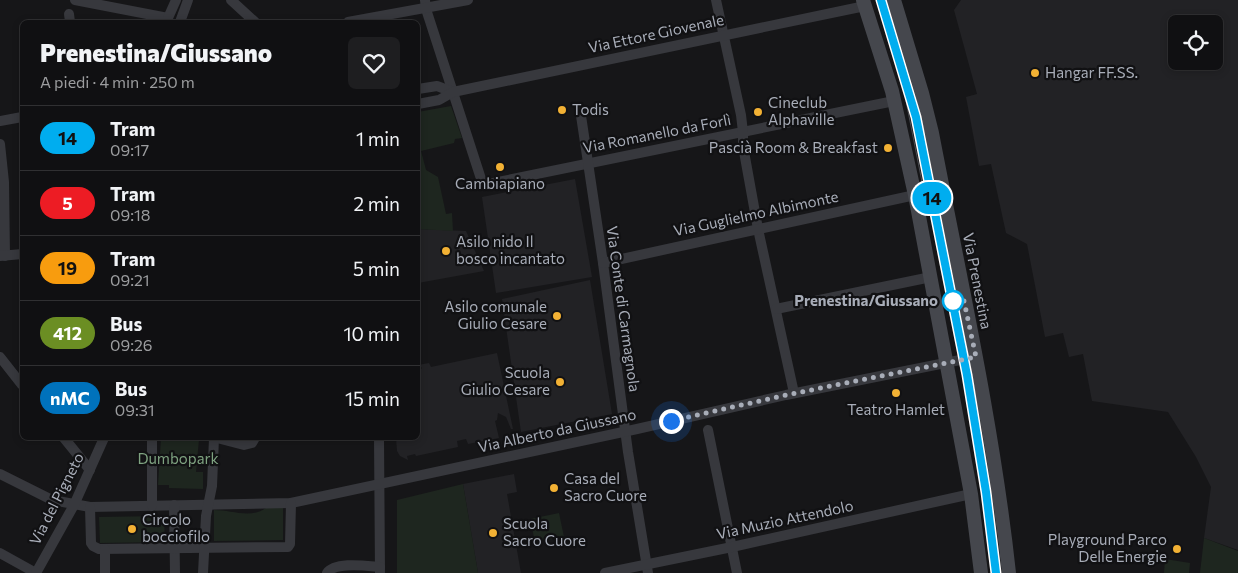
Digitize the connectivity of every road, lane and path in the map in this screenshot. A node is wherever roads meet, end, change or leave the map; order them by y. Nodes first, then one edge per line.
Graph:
1 (75, 0) edge
2 (176, 0) edge
3 (188, 0) edge
4 (231, 0) edge
5 (468, 0) edge
6 (716, 0) edge
7 (894, 0) edge
8 (864, 3) edge
9 (426, 4) edge
10 (389, 19) edge
11 (168, 20) edge
12 (181, 20) edge
13 (253, 20) edge
14 (375, 20) edge
15 (724, 35) junction
16 (420, 89) edge
17 (453, 92) junction
18 (894, 101) junction
19 (420, 104) edge
20 (580, 109) dead end
21 (20, 117) edge
22 (0, 121) edge
23 (743, 132) junction
24 (0, 144) edge
25 (587, 163) junction
26 (915, 195) junction
27 (758, 228) junction
28 (20, 254) edge
29 (2, 256) edge
30 (603, 263) junction
31 (931, 277) junction
32 (776, 309) junction
33 (0, 357) edge
34 (976, 357) junction
35 (947, 362) junction
36 (20, 382) edge
37 (794, 393) junction
38 (708, 430) dead end
39 (625, 432) junction
40 (66, 440) edge
41 (103, 440) edge
42 (152, 440) edge
43 (215, 440) edge
44 (223, 440) edge
45 (254, 440) edge
46 (379, 440) edge
47 (90, 470) junction
48 (0, 474) edge
49 (380, 484) junction
50 (971, 494) junction
51 (292, 503) junction
52 (74, 505) junction
53 (174, 505) junction
54 (208, 505) junction
55 (152, 506) junction
56 (90, 507) junction
57 (204, 547) junction
58 (732, 547) junction
59 (175, 548) junction
60 (105, 549) junction
61 (0, 554) edge
62 (647, 569) edge
63 (380, 570) edge
64 (36, 573) edge
65 (105, 573) edge
66 (175, 573) edge
67 (202, 573) edge
68 (327, 573) edge
69 (605, 573) edge
70 (737, 573) edge
71 (981, 573) edge
72 (1009, 573) edge

1 - 11 street
2 - 11 street
3 - 12 street
4 - 13 street
5 - 9 street
6 - 15 street
7 - 34 main road, Via Prenestina
8 - 15 street, Via Ettore Giovenale
8 - 18 main road
9 - 10 street
9 - 17 street
10 - 14 street
15 - 17 street, Via Ettore Giovenale
15 - 23 street
16 - 17 street, Via Ettore Giovenale
17 - 19 street, Via Ettore Giovenale
17 - 25 street, Via Romanello da Forlì
18 - 23 street, Via Romanello da Forlì
18 - 26 main road
20 - 25 street, Via Conte di Carmagnola
21 - 22 street
23 - 25 street, Via Romanello da Forlì
23 - 27 street
24 - 29 street
25 - 30 street, Via Conte di Carmagnola
26 - 27 street, Via Guglielmo Albimonte
26 - 31 main road
27 - 30 street, Via Guglielmo Albimonte
27 - 32 street
28 - 29 street
30 - 39 street, Via Conte di Carmagnola
31 - 32 street
31 - 35 main road
32 - 37 street
33 - 36 street
34 - 35 street, Via Alberto da Giussano
34 - 72 main road, Via Prenestina
35 - 37 street, Via Alberto da Giussano
35 - 50 main road
37 - 39 street, Via Alberto da Giussano
38 - 58 street
39 - 49 street, Via Alberto da Giussano
39 - 62 street, Via Conte di Carmagnola
40 - 47 street
41 - 47 street, Via del Pigneto
42 - 55 street
43 - 54 street
44 - 45 street
46 - 49 street
47 - 52 street, Via del Pigneto
48 - 52 street, Via Alberto da Giussano
49 - 51 street, Via Alberto da Giussano
49 - 63 street
50 - 58 street, Via Muzio Attendolo
50 - 71 main road
51 - 54 street, Via Alberto da Giussano
51 - 57 street
52 - 56 street, Via Alberto da Giussano
52 - 64 street, Via del Pigneto
53 - 54 street, Via Alberto da Giussano
53 - 55 street, Via Alberto da Giussano
53 - 59 street
54 - 57 street
55 - 56 street, Via Alberto da Giussano
56 - 60 street
57 - 59 street
57 - 67 street
58 - 62 street, Via Muzio Attendolo
58 - 70 street
59 - 60 street
59 - 66 street
60 - 65 street
61 - 64 street
62 - 69 street, Via Muzio Attendolo
63 - 68 street

